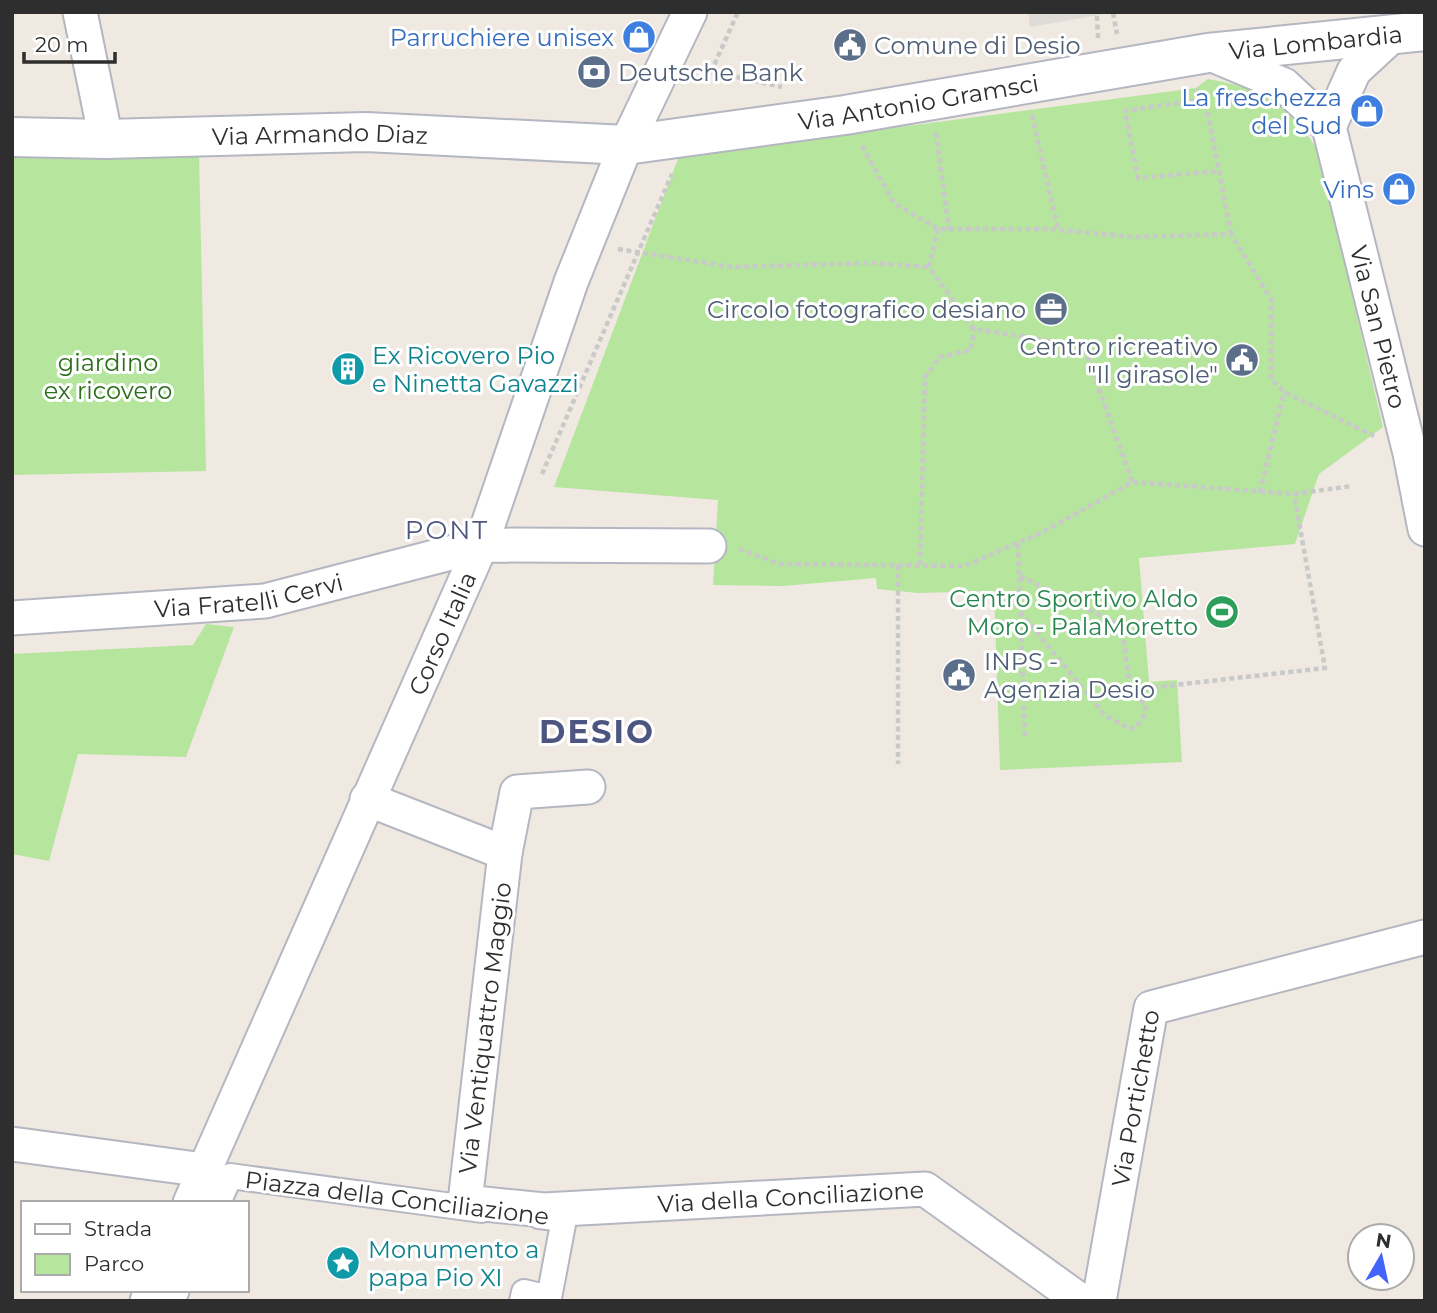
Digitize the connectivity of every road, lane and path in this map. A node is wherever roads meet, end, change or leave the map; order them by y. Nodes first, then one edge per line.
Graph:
1 (80, 12) edge
2 (690, 12) edge
3 (738, 12) edge
4 (1097, 16) dead end
5 (1409, 33) edge
6 (1086, 40) dead end
7 (1200, 54) junction
8 (667, 59) junction
9 (710, 72) junction
10 (790, 89) dead end
11 (1205, 99) junction
12 (1031, 111) dead end
13 (1329, 127) junction
14 (935, 128) dead end
15 (12, 137) edge
16 (106, 139) junction
17 (873, 140) dead end
18 (626, 145) junction
19 (673, 170) dead end
20 (1217, 171) junction
21 (938, 229) junction
22 (1058, 229) junction
23 (949, 230) junction
24 (1231, 234) junction
25 (586, 245) junction
26 (638, 252) junction
27 (929, 267) junction
28 (974, 329) junction
29 (1284, 392) junction
30 (1417, 454) edge
31 (538, 481) dead end
32 (1132, 482) junction
33 (1352, 486) dead end
34 (1260, 492) junction
35 (1294, 494) junction
36 (1425, 529) edge
37 (1018, 544) junction
38 (481, 545) junction
39 (709, 546) joint
40 (898, 565) junction
41 (920, 565) junction
42 (1020, 576) junction
43 (1020, 612) junction
44 (12, 618) edge
45 (1130, 690) junction
46 (1025, 739) dead end
47 (898, 764) dead end
48 (588, 787) dead end
49 (367, 799) junction
50 (505, 853) junction
51 (1425, 937) edge
52 (12, 1144) edge
53 (222, 1173) junction
54 (192, 1201) edge
55 (218, 1201) edge
56 (464, 1205) junction
57 (523, 1301) edge
58 (1081, 1301) edge
59 (1099, 1301) edge

1 - 16 street
2 - 8 street, Corso Italia
3 - 9 path
4 - 6 path
5 - 7 street, Via Lombardia
5 - 13 street
7 - 11 path
7 - 13 street
7 - 18 street, Via Antonio Gramsci
8 - 9 path
8 - 18 street, Corso Italia
9 - 10 path
11 - 20 path
11 - 20 path
12 - 22 path
13 - 30 street, Via San Pietro
14 - 23 path
15 - 16 street, Via Armando Diaz
16 - 18 street, Via Armando Diaz
17 - 21 path
18 - 25 street, Corso Italia
19 - 26 path
20 - 24 path
21 - 23 path
21 - 27 path
22 - 23 path
22 - 24 path
24 - 29 path
25 - 26 path
25 - 38 street, Corso Italia
26 - 27 path
26 - 31 path
27 - 28 path
28 - 32 path
28 - 41 path
29 - 30 path
29 - 34 path
30 - 36 street, Via San Pietro
32 - 34 path
32 - 37 path
33 - 35 path
34 - 35 path
35 - 45 path
37 - 41 path
37 - 42 path
38 - 39 street, Via Fratelli Cervi
38 - 44 street, Via Fratelli Cervi
38 - 49 street, Corso Italia
39 - 40 path
40 - 41 path
40 - 47 path
42 - 43 path
42 - 45 path
43 - 45 path
43 - 46 path
48 - 50 street, Via Ventiquattro Maggio
49 - 50 street, Via Ventiquattro Maggio
49 - 53 street, Corso Italia
50 - 56 street, Via Ventiquattro Maggio
51 - 59 street, Via Portichetto
52 - 53 street
53 - 54 street, Corso Italia
53 - 55 street, Piazza della Conciliazione
53 - 56 street, Via della Conciliazione
56 - 57 street, Piazza della Conciliazione
56 - 58 street, Via della Conciliazione

